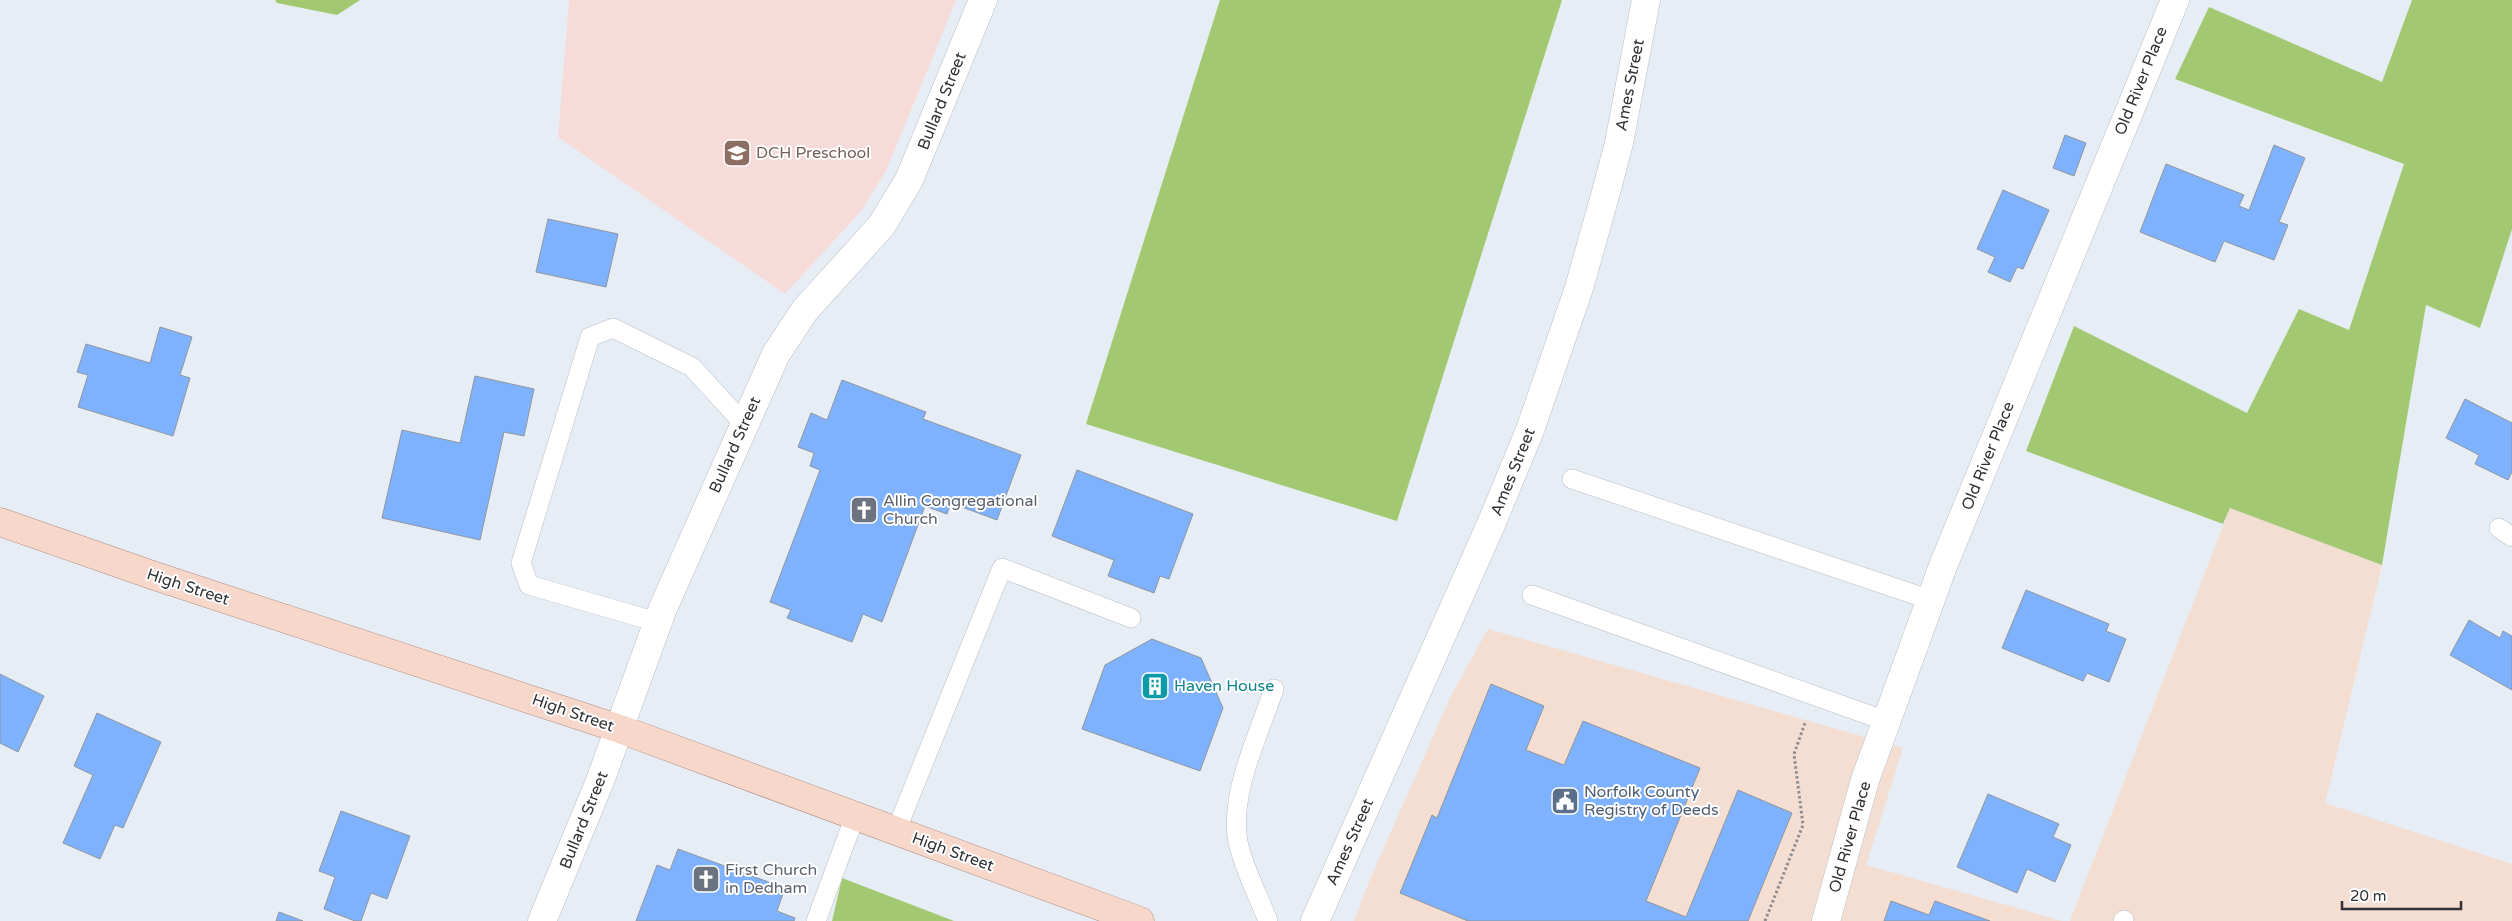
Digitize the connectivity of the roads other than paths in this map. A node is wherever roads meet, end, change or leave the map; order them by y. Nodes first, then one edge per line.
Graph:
1 (984, 0) edge
2 (1646, 0) edge
3 (2175, 0) edge
4 (744, 424) junction
5 (1572, 479) dead end
6 (0, 522) edge
7 (1532, 595) dead end
8 (1931, 600) junction
9 (1131, 618) dead end
10 (657, 622) junction
11 (1274, 689) dead end
12 (1886, 721) junction
13 (620, 729) junction
14 (855, 816) junction
15 (896, 831) junction
16 (542, 921) edge
17 (816, 921) edge
18 (1140, 921) edge
19 (1268, 921) edge
20 (1315, 921) edge
21 (1826, 921) edge

1 - 4 street, Bullard Street
2 - 20 street, Ames Street
3 - 8 street, Old River Place
4 - 10 street, Bullard Street
4 - 10 lane
5 - 8 lane
6 - 13 main road, High Street
7 - 12 lane
8 - 12 street, Old River Place
9 - 15 lane
10 - 13 street, Bullard Street
11 - 19 lane
12 - 21 street, Old River Place
13 - 14 main road, High Street
13 - 16 street, Bullard Street
14 - 15 main road, High Street
14 - 17 lane
15 - 18 main road, High Street

